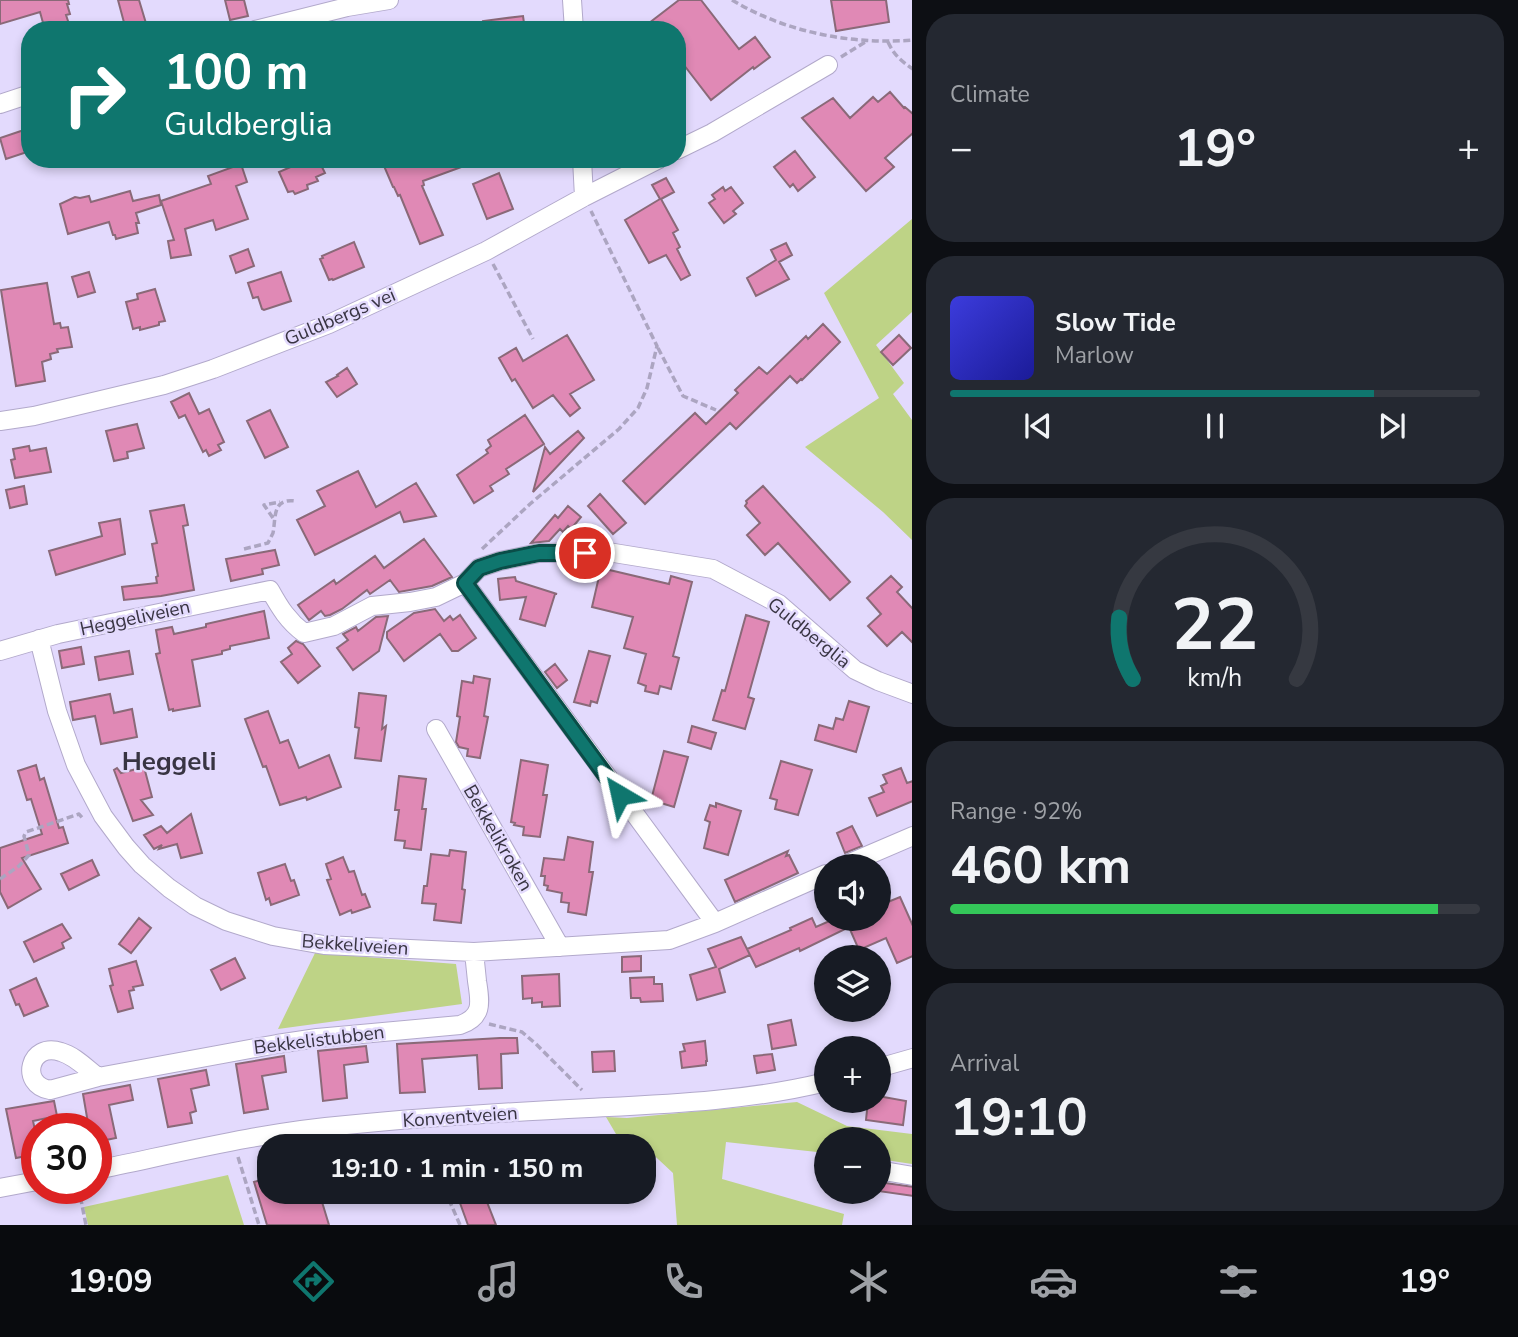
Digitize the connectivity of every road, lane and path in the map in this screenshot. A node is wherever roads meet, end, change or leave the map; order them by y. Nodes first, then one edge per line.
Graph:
1 (389, 0) edge
2 (572, 0) edge
3 (732, 0) edge
4 (346, 4) edge
5 (286, 21) edge
6 (573, 21) edge
7 (869, 40) junction
8 (912, 40) edge
9 (888, 42) junction
10 (828, 65) joint
11 (912, 69) edge
12 (21, 97) edge
13 (0, 104) edge
14 (686, 146) edge
15 (582, 168) edge
16 (641, 168) edge
17 (584, 197) junction
18 (486, 251) junction
19 (533, 339) dead end
20 (657, 346) junction
21 (716, 410) dead end
22 (0, 421) edge
23 (295, 501) dead end
24 (282, 502) junction
25 (273, 519) junction
26 (244, 549) dead end
27 (479, 568) junction
28 (465, 583) junction
29 (39, 639) junction
30 (0, 650) edge
31 (912, 694) edge
32 (436, 729) dead end
33 (86, 822) dead end
34 (912, 836) edge
35 (871, 854) edge
36 (0, 879) edge
37 (814, 879) edge
38 (715, 923) junction
39 (560, 947) junction
40 (474, 952) junction
41 (474, 1017) junction
42 (912, 1058) edge
43 (891, 1064) edge
44 (98, 1077) dead end
45 (814, 1084) edge
46 (590, 1108) junction
47 (237, 1154) dead end
48 (112, 1166) edge
49 (891, 1172) edge
50 (912, 1176) edge
51 (21, 1184) edge
52 (0, 1188) edge
53 (82, 1204) edge
54 (451, 1204) edge
55 (86, 1225) edge
56 (259, 1225) edge
57 (460, 1225) edge

1 - 4 street
2 - 6 street
3 - 7 path
4 - 5 street
7 - 9 path
7 - 10 path
8 - 9 path
9 - 11 path
10 - 14 street
12 - 13 street
15 - 17 street
16 - 17 street, Guldbergs vei
17 - 18 street, Guldbergs vei
17 - 20 path
18 - 19 path
18 - 22 street, Guldbergs vei
20 - 21 path
20 - 27 path
23 - 24 path
24 - 25 path
24 - 25 path
25 - 26 path
27 - 28 street
27 - 31 street, Guldberglia
28 - 29 street, Heggeliveien
28 - 38 street
29 - 30 street, Heggeliveien
29 - 40 street, Bekkeliveien
32 - 39 street, Bekkelikroken
33 - 36 path
34 - 35 street
37 - 38 street, Bekkeliveien
38 - 39 street, Bekkeliveien
39 - 40 street, Bekkeliveien
40 - 41 street
41 - 44 street, Bekkelistubben
41 - 46 path
42 - 43 street
45 - 46 street, Konventveien
46 - 48 street, Konventveien
47 - 56 path
49 - 50 street
51 - 52 street
53 - 55 path
54 - 57 path

